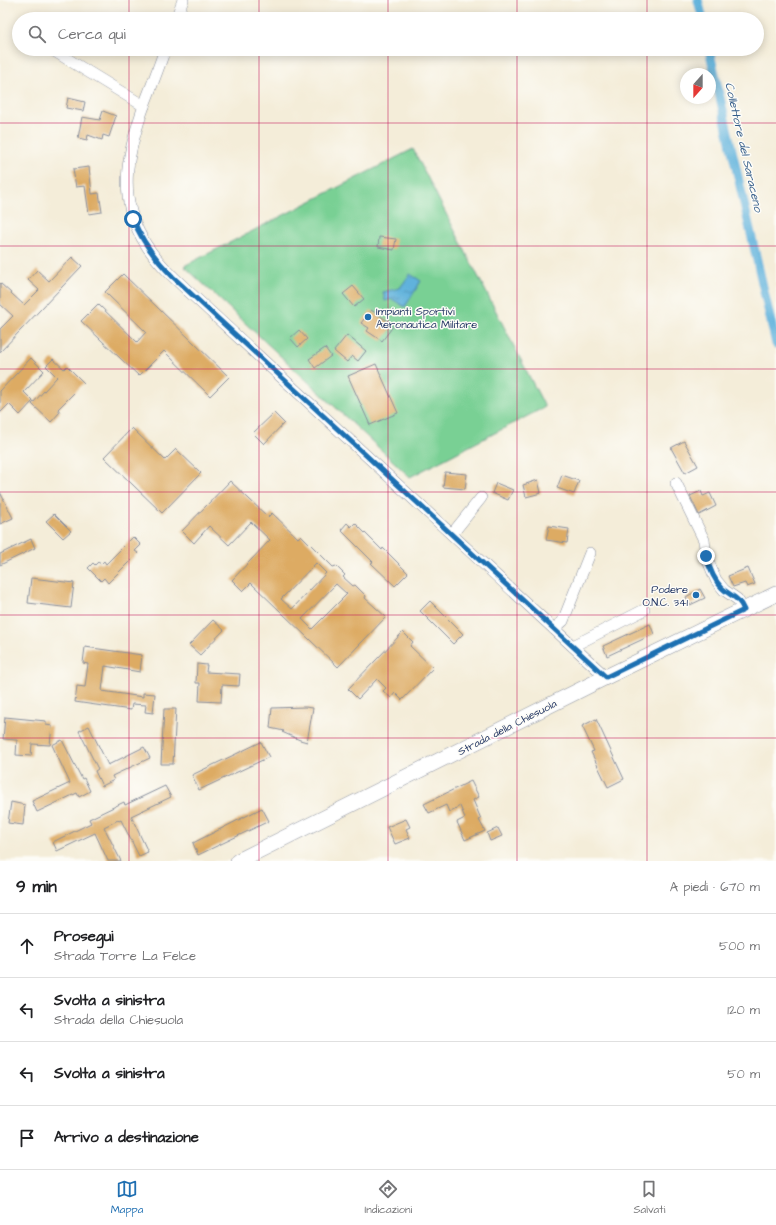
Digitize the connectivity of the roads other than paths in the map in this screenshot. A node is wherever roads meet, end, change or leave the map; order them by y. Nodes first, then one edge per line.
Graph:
1 (183, 0) edge
2 (179, 12) edge
3 (62, 56) edge
4 (162, 56) edge
5 (144, 106) junction
6 (676, 483) dead end
7 (481, 498) dead end
8 (452, 534) junction
9 (590, 553) dead end
10 (776, 594) edge
11 (644, 610) dead end
12 (744, 610) junction
13 (554, 629) junction
14 (573, 646) junction
15 (606, 677) junction
16 (238, 861) edge

1 - 2 street
3 - 5 street
4 - 5 street
5 - 8 street
6 - 12 street
7 - 8 street
8 - 13 street
9 - 13 street
10 - 12 street, Strada della Chiesuola
11 - 14 street
12 - 15 street, Strada della Chiesuola
13 - 14 street
14 - 15 street
15 - 16 street, Strada della Chiesuola

